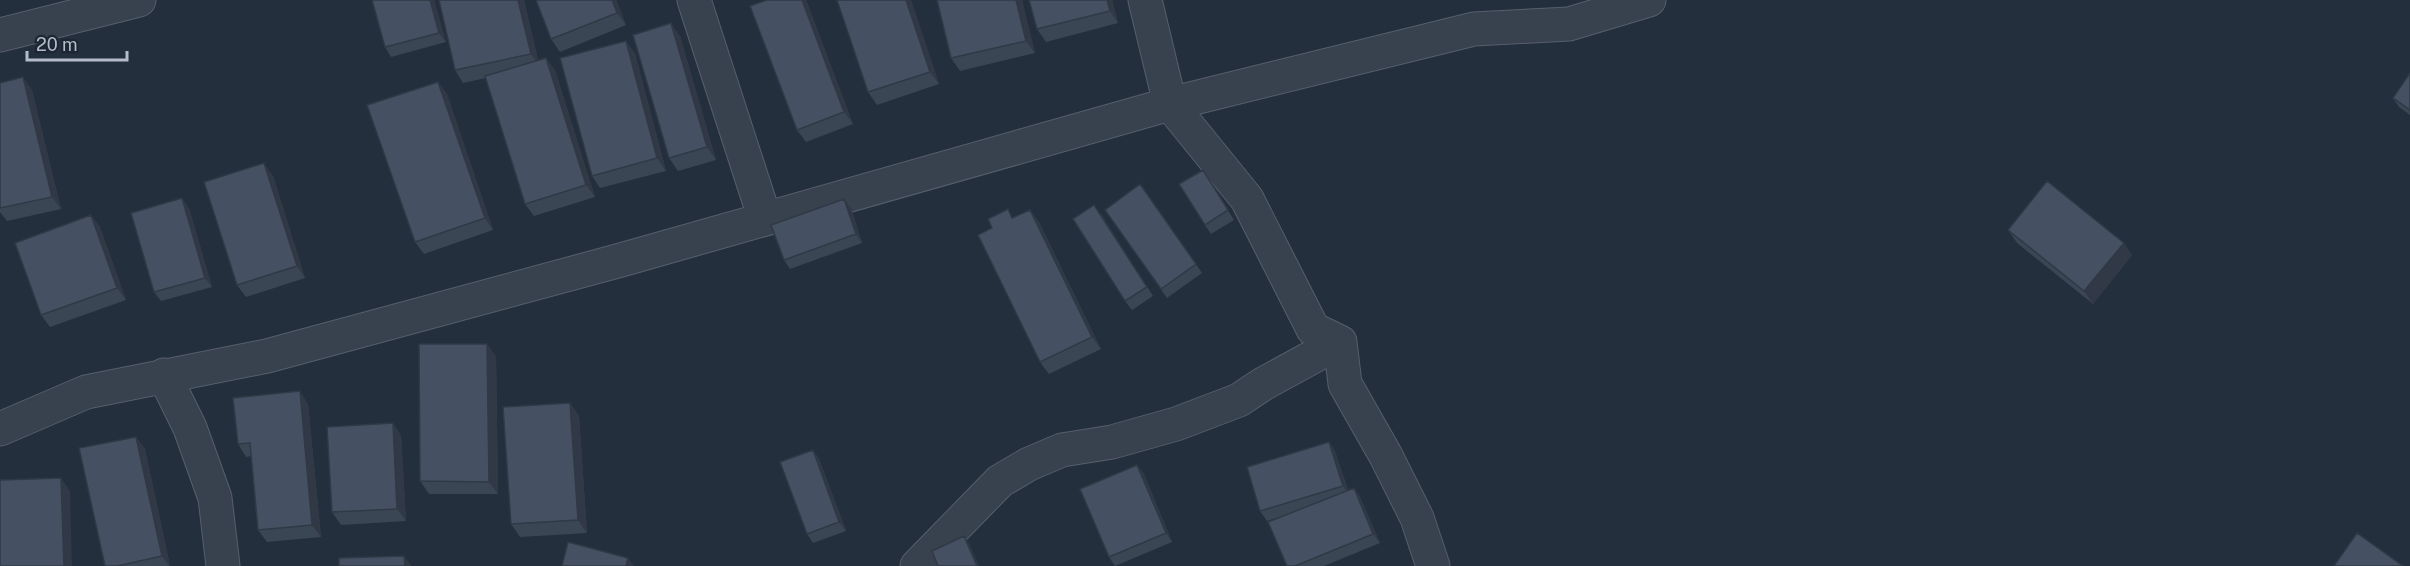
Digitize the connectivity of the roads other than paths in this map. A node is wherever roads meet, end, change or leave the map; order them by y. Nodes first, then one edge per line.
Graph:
1 (139, 0) edge
2 (694, 0) edge
3 (1145, 0) edge
4 (1648, 0) edge
5 (0, 35) edge
6 (1170, 104) junction
7 (765, 219) junction
8 (1340, 342) junction
9 (164, 375) junction
10 (0, 429) edge
11 (223, 566) edge
12 (916, 566) edge
13 (1433, 566) edge

1 - 5 street
2 - 7 street
3 - 6 street
4 - 6 street
6 - 7 street
6 - 8 street
7 - 9 street
8 - 12 street
8 - 13 street
9 - 10 street
9 - 11 street

